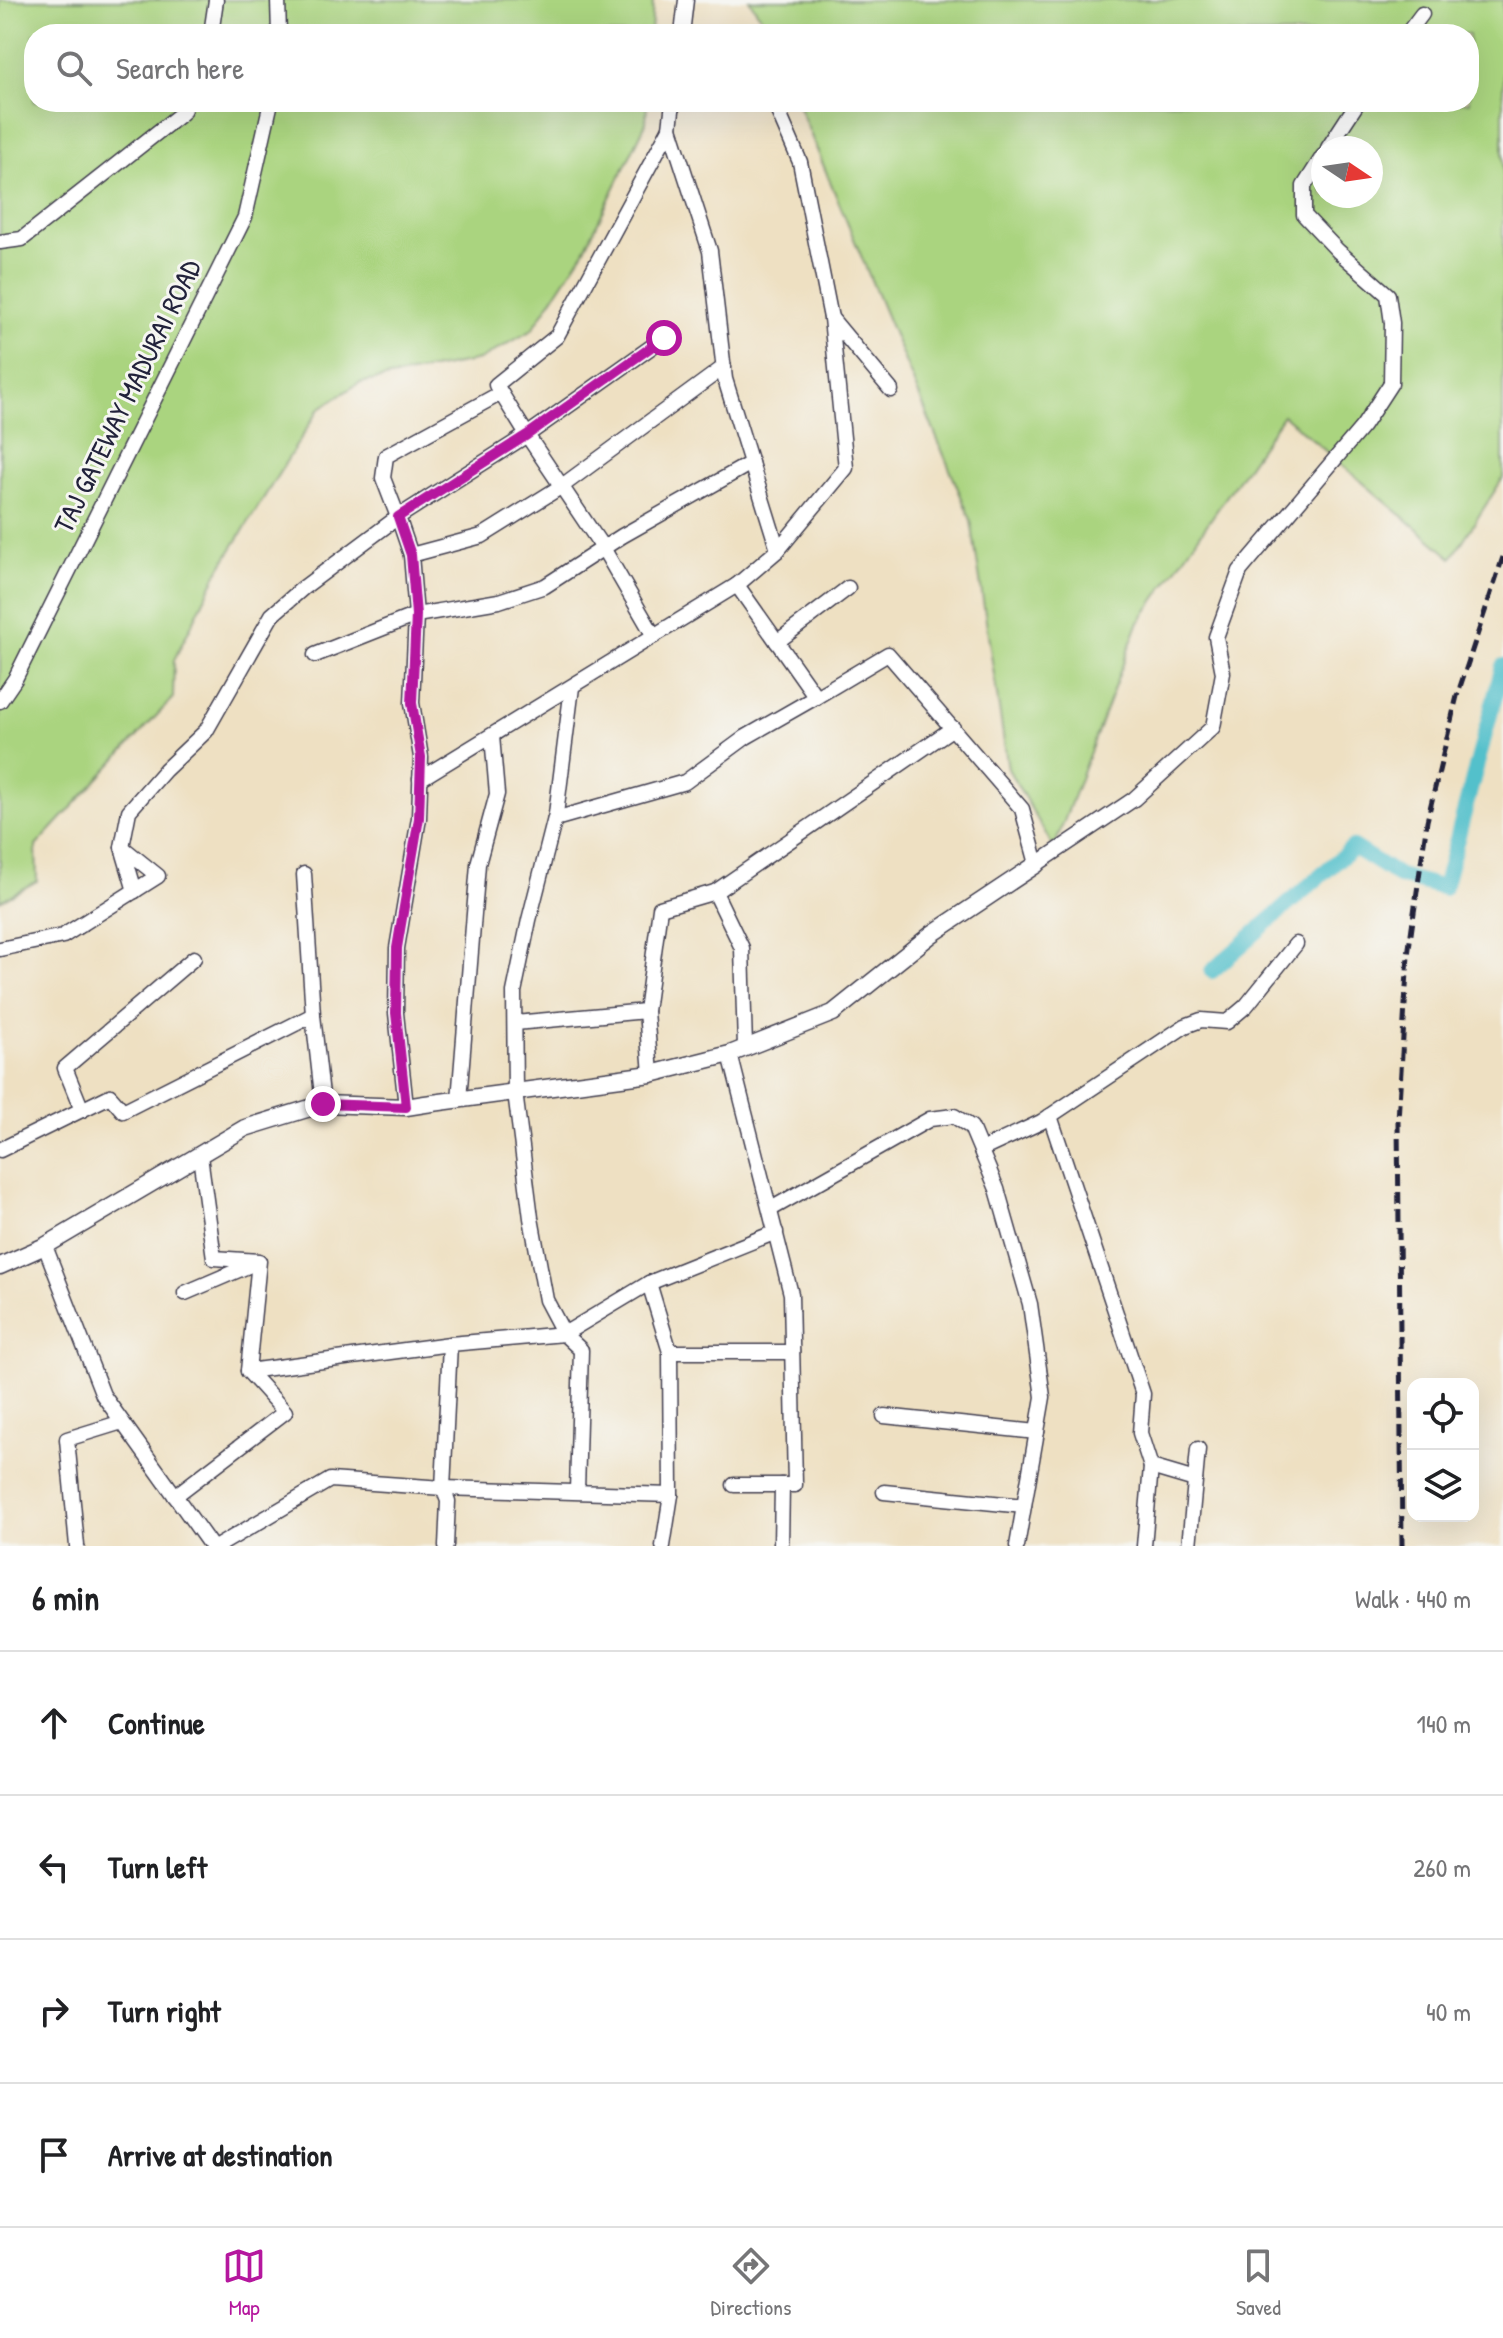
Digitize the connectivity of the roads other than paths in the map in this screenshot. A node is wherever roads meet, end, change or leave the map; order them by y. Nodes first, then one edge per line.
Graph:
1 (216, 0) edge
2 (278, 0) edge
3 (686, 0) edge
4 (1422, 14) dead end
5 (212, 24) edge
6 (279, 24) edge
7 (683, 24) edge
8 (1414, 24) edge
9 (182, 112) edge
10 (269, 112) edge
11 (672, 112) edge
12 (778, 112) edge
13 (1351, 112) edge
14 (670, 128) junction
15 (1336, 136) edge
16 (1311, 175) edge
17 (0, 242) edge
18 (831, 318) junction
19 (664, 338) dead end
20 (724, 367) junction
21 (891, 390) dead end
22 (501, 393) junction
23 (527, 435) junction
24 (751, 463) junction
25 (562, 486) junction
26 (398, 517) junction
27 (603, 548) junction
28 (778, 550) junction
29 (411, 555) junction
30 (737, 585) junction
31 (848, 588) dead end
32 (416, 615) junction
33 (654, 636) junction
34 (777, 642) junction
35 (315, 655) dead end
36 (572, 687) junction
37 (816, 697) junction
38 (0, 701) edge
39 (953, 728) junction
40 (492, 736) junction
41 (420, 779) junction
42 (555, 819) junction
43 (122, 847) junction
44 (1037, 864) junction
45 (304, 874) dead end
46 (135, 891) junction
47 (715, 892) junction
48 (1296, 944) dead end
49 (0, 949) edge
50 (194, 958) dead end
51 (646, 1011) junction
52 (313, 1015) junction
53 (515, 1023) junction
54 (738, 1050) junction
55 (651, 1074) junction
56 (515, 1092) junction
57 (459, 1100) junction
58 (323, 1104) junction
59 (406, 1107) junction
60 (82, 1110) junction
61 (1050, 1116) junction
62 (1, 1148) edge
63 (981, 1150) junction
64 (200, 1156) junction
65 (771, 1209) junction
66 (776, 1232) junction
67 (45, 1246) junction
68 (259, 1261) junction
69 (0, 1266) edge
70 (649, 1283) junction
71 (185, 1293) dead end
72 (564, 1334) junction
73 (450, 1344) junction
74 (670, 1352) junction
75 (792, 1352) junction
76 (248, 1371) junction
77 (884, 1416) dead end
78 (122, 1422) junction
79 (1037, 1432) junction
80 (1198, 1449) dead end
81 (1151, 1467) junction
82 (1195, 1480) junction
83 (734, 1485) dead end
84 (782, 1485) junction
85 (443, 1488) junction
86 (577, 1491) junction
87 (884, 1492) dead end
88 (671, 1495) junction
89 (175, 1496) junction
90 (1024, 1506) junction
91 (77, 1546) edge
92 (211, 1546) edge
93 (218, 1546) edge
94 (446, 1546) edge
95 (663, 1546) edge
96 (781, 1546) edge
97 (1017, 1546) edge
98 (1144, 1546) edge
99 (1189, 1546) edge

1 - 5 street
2 - 6 street
3 - 7 street
4 - 8 street
9 - 17 street
10 - 38 street, TAJ GATEWAY MADURAI ROAD
11 - 14 street
12 - 18 street
13 - 15 street
14 - 20 street
14 - 22 street
16 - 44 street
18 - 21 street
18 - 28 street
19 - 23 street
20 - 24 street
20 - 25 street
22 - 23 street
22 - 26 street
23 - 25 street
23 - 26 street
24 - 27 street
24 - 28 street
25 - 27 street
25 - 29 street
26 - 29 street
26 - 43 street
27 - 32 street
27 - 33 street
28 - 30 street
29 - 32 street
30 - 33 street
30 - 34 street
31 - 34 street
32 - 35 street
32 - 41 street
33 - 36 street
34 - 37 street
36 - 40 street
36 - 42 street
37 - 39 street
37 - 42 street
39 - 44 street
39 - 47 street
40 - 41 street
40 - 57 street
41 - 59 street
42 - 53 street
43 - 46 street
43 - 46 street
44 - 54 street
45 - 52 street
46 - 49 street
47 - 51 street
47 - 54 street
48 - 61 street
50 - 60 street
51 - 53 street
51 - 55 street
52 - 58 street
52 - 60 street
53 - 56 street
54 - 55 street
54 - 65 street
55 - 56 street
56 - 57 street
56 - 72 street
57 - 59 street
58 - 59 street
58 - 64 street
60 - 62 street
61 - 63 street
61 - 81 street
63 - 65 street
63 - 79 street
64 - 67 street
64 - 68 street
65 - 66 street
66 - 70 street
66 - 75 street
67 - 69 street
67 - 78 street
68 - 71 street
68 - 76 street
70 - 72 street
70 - 74 street
72 - 73 street
72 - 86 street
73 - 76 street
73 - 85 street
74 - 75 street
74 - 88 street
75 - 84 street
76 - 89 street
77 - 79 street
78 - 89 street
78 - 91 street
79 - 90 street
80 - 82 street
81 - 82 street
81 - 98 street
82 - 99 street
83 - 84 street
84 - 96 street
85 - 86 street
85 - 93 street
85 - 94 street
86 - 88 street
87 - 90 street
88 - 95 street
89 - 92 street
90 - 97 street

